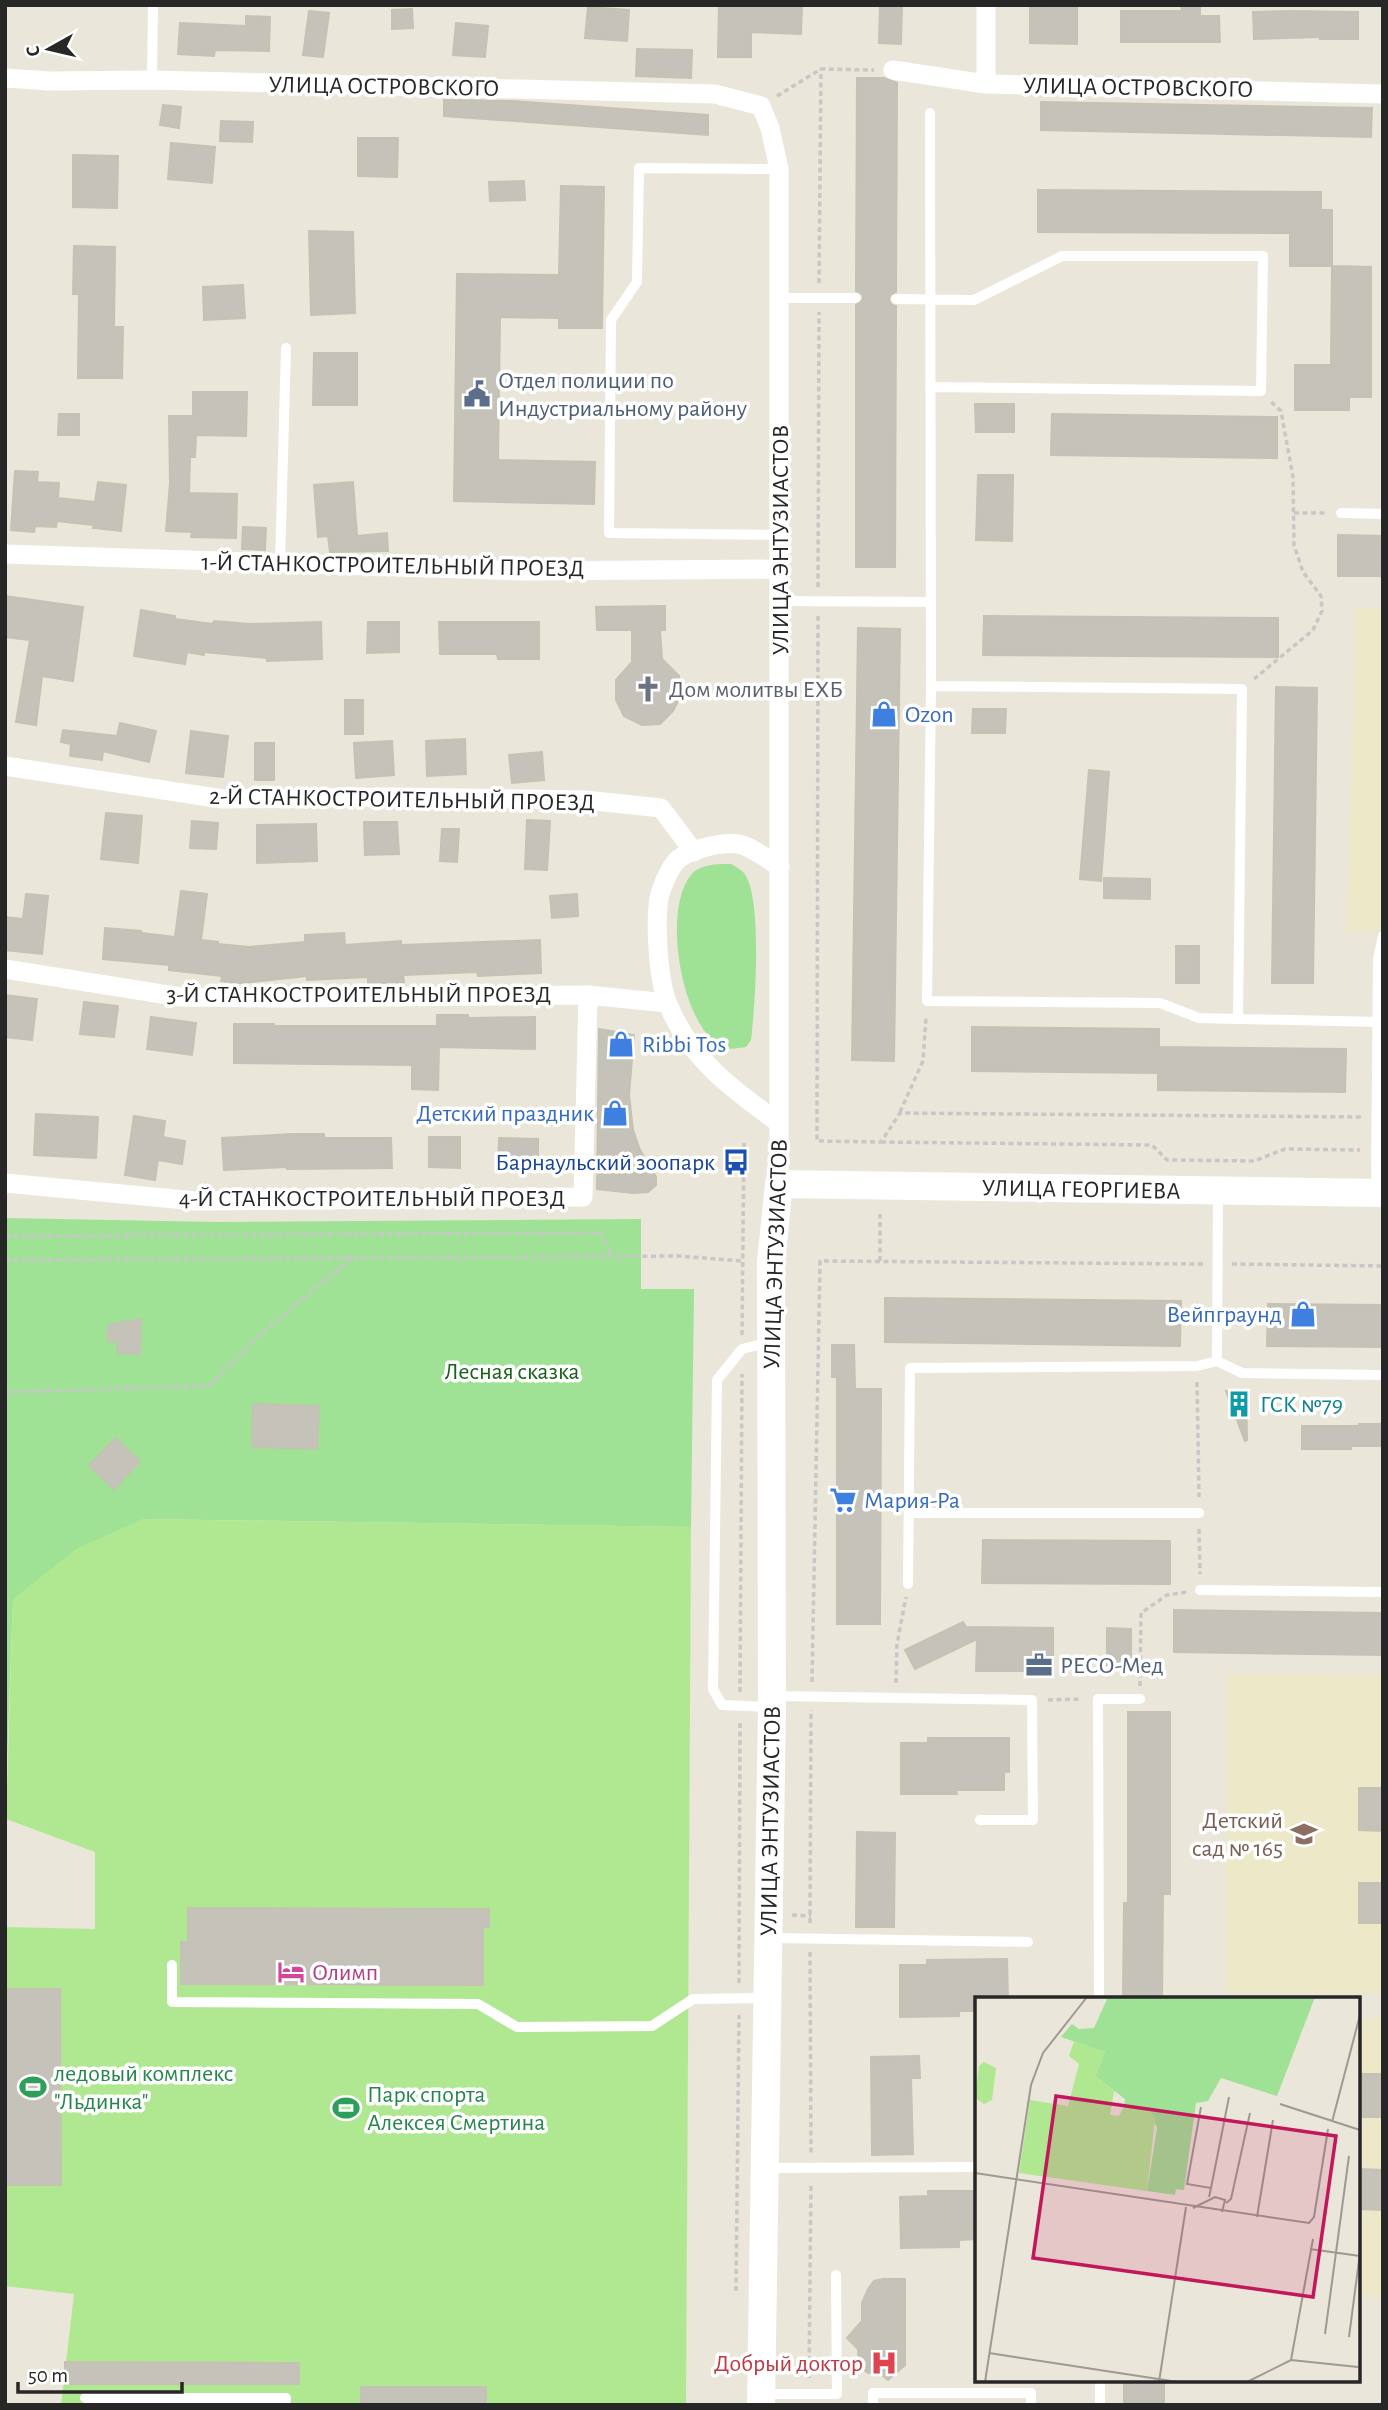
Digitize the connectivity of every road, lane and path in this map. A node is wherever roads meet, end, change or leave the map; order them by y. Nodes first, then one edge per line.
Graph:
1 (153, 5) edge
2 (986, 5) edge
3 (894, 70) joint
4 (5, 78) edge
5 (152, 80) junction
6 (986, 84) junction
7 (1383, 94) edge
8 (761, 106) junction
9 (930, 113) dead end
10 (779, 169) junction
11 (779, 298) junction
12 (856, 299) dead end
13 (896, 299) dead end
14 (930, 299) junction
15 (286, 348) dead end
16 (930, 387) junction
17 (1261, 391) junction
18 (1294, 513) junction
19 (1341, 513) joint
20 (1383, 514) edge
21 (780, 535) junction
22 (5, 554) edge
23 (280, 564) junction
24 (780, 569) junction
25 (780, 601) junction
26 (930, 602) junction
27 (931, 686) junction
28 (1242, 690) junction
29 (5, 766) edge
30 (694, 852) junction
31 (780, 867) junction
32 (1383, 936) edge
33 (5, 969) edge
34 (588, 995) junction
35 (927, 1001) junction
36 (667, 1003) junction
37 (1238, 1019) junction
38 (1378, 1022) junction
39 (900, 1113) dead end
40 (779, 1123) junction
41 (744, 1141) dead end
42 (881, 1142) dead end
43 (1376, 1150) junction
44 (5, 1183) edge
45 (779, 1184) junction
46 (1219, 1191) junction
47 (1379, 1193) edge
48 (880, 1214) dead end
49 (5, 1236) edge
50 (613, 1256) junction
51 (352, 1258) junction
52 (5, 1261) edge
53 (742, 1261) junction
54 (880, 1261) junction
55 (1218, 1264) junction
56 (1383, 1266) edge
57 (771, 1342) junction
58 (742, 1349) junction
59 (1217, 1361) junction
60 (1197, 1366) junction
61 (1383, 1375) edge
62 (5, 1392) edge
63 (909, 1513) junction
64 (1199, 1513) junction
65 (908, 1584) joint
66 (1200, 1590) junction
67 (1383, 1592) edge
68 (811, 1696) junction
69 (896, 1698) junction
70 (1098, 1699) junction
71 (1140, 1699) joint
72 (1032, 1700) junction
73 (772, 1702) junction
74 (740, 1706) junction
75 (980, 1820) dead end
76 (768, 1938) junction
77 (810, 1938) junction
78 (1028, 1942) dead end
79 (172, 1965) dead end
80 (1099, 1997) edge
81 (739, 1998) junction
82 (767, 1998) junction
83 (975, 2167) edge
84 (765, 2168) junction
85 (836, 2274) dead end
86 (736, 2296) dead end
87 (1100, 2382) edge
88 (85, 2398) dead end
89 (762, 2399) edge
90 (285, 2405) edge
91 (873, 2405) edge
92 (1031, 2405) edge
93 (1100, 2405) edge

1 - 5 lane
2 - 6 street
3 - 6 street, УЛИЦА ОСТРОВСКОГО
3 - 8 path
4 - 5 street, УЛИЦА ОСТРОВСКОГО
5 - 8 street, УЛИЦА ОСТРОВСКОГО
6 - 7 street, УЛИЦА ОСТРОВСКОГО
8 - 10 street, УЛИЦА ЭНТУЗИАСТОВ
9 - 14 lane
10 - 11 street, УЛИЦА ЭНТУЗИАСТОВ
10 - 21 lane
11 - 12 lane
11 - 21 street, УЛИЦА ЭНТУЗИАСТОВ
13 - 14 lane
14 - 16 lane
14 - 17 lane
15 - 23 lane
16 - 17 lane
16 - 26 lane
17 - 18 path
18 - 19 path
18 - 28 path
19 - 20 lane
21 - 24 street, УЛИЦА ЭНТУЗИАСТОВ
22 - 23 street, 1-Й СТАНКОСТРОИТЕЛЬНЫЙ ПРОЕЗД
23 - 24 street, 1-Й СТАНКОСТРОИТЕЛЬНЫЙ ПРОЕЗД
24 - 25 street, УЛИЦА ЭНТУЗИАСТОВ
25 - 26 lane
25 - 31 street, УЛИЦА ЭНТУЗИАСТОВ
26 - 27 lane
27 - 28 lane
27 - 35 lane
28 - 37 lane
29 - 30 street, 2-Й СТАНКОСТРОИТЕЛЬНЫЙ ПРОЕЗД
30 - 31 street
30 - 36 street
31 - 40 street, УЛИЦА ЭНТУЗИАСТОВ
32 - 38 lane
33 - 34 street, 3-Й СТАНКОСТРОИТЕЛЬНЫЙ ПРОЕЗД
34 - 36 street
34 - 44 street, 4-Й СТАНКОСТРОИТЕЛЬНЫЙ ПРОЕЗД
35 - 37 lane
35 - 39 path
36 - 40 street
37 - 38 lane
38 - 43 lane
40 - 45 street, УЛИЦА ЭНТУЗИАСТОВ
41 - 53 path
42 - 43 path
43 - 47 lane
45 - 46 street, УЛИЦА ГЕОРГИЕВА
45 - 57 street, УЛИЦА ЭНТУЗИАСТОВ
46 - 47 street, УЛИЦА ГЕОРГИЕВА
46 - 55 lane
48 - 54 path
49 - 50 path
50 - 51 path
50 - 53 path
51 - 52 path
51 - 62 path
53 - 58 path
54 - 55 path
54 - 68 path
55 - 56 path
55 - 59 lane
57 - 58 lane
57 - 73 street, УЛИЦА ЭНТУЗИАСТОВ
58 - 74 path
58 - 74 lane
59 - 60 lane
59 - 61 lane
60 - 63 lane
60 - 64 path
63 - 64 lane
63 - 65 lane
64 - 66 path
65 - 69 path
66 - 67 lane
66 - 71 path
68 - 69 lane
68 - 73 lane
68 - 77 path
69 - 72 lane
70 - 71 lane
70 - 72 path
70 - 80 lane
72 - 75 lane
73 - 74 lane
73 - 76 street, УЛИЦА ЭНТУЗИАСТОВ
74 - 81 path
76 - 77 lane
76 - 82 street, УЛИЦА ЭНТУЗИАСТОВ
77 - 78 lane
79 - 81 lane
81 - 82 lane
81 - 86 path
82 - 84 street, УЛИЦА ЭНТУЗИАСТОВ
83 - 84 lane
84 - 89 street, УЛИЦА ЭНТУЗИАСТОВ
85 - 89 lane
87 - 93 lane
88 - 90 lane
91 - 92 lane

